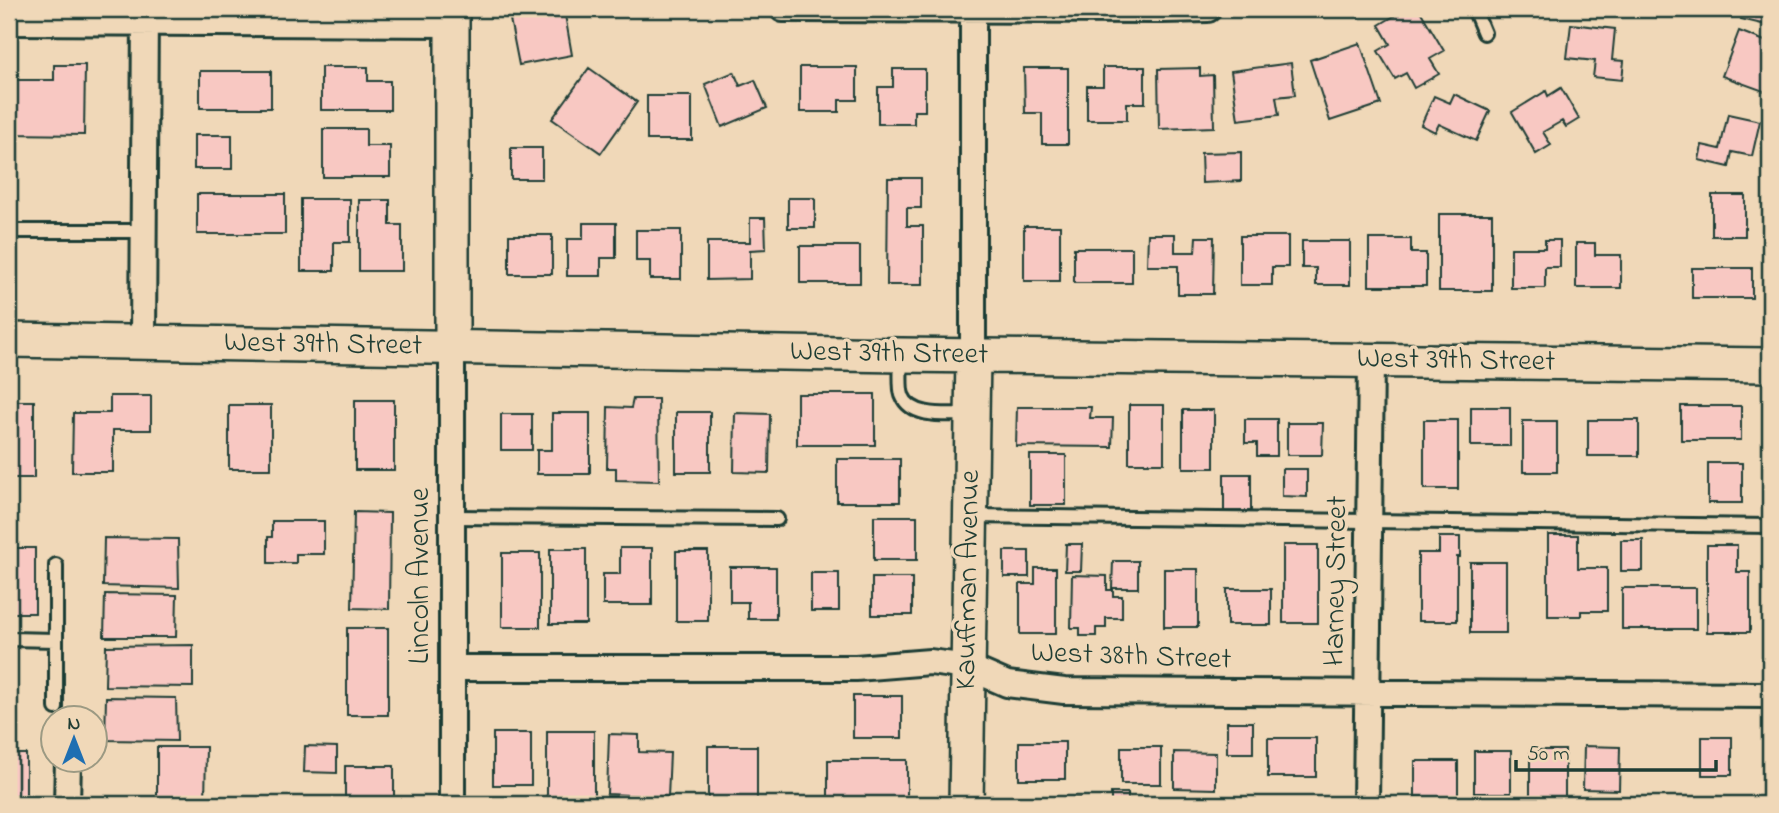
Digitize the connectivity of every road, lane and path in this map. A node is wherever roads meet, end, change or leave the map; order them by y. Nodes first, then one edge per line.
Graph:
1 (783, 9) edge
2 (973, 9) edge
3 (1208, 9) edge
4 (1474, 9) edge
5 (145, 16) edge
6 (452, 16) edge
7 (9, 22) edge
8 (1485, 33) dead end
9 (9, 231) edge
10 (144, 231) junction
11 (9, 340) edge
12 (143, 341) junction
13 (452, 348) junction
14 (901, 355) junction
15 (973, 355) junction
16 (1371, 359) junction
17 (1770, 365) edge
18 (972, 415) junction
19 (970, 516) junction
20 (452, 517) junction
21 (777, 519) dead end
22 (1369, 521) junction
23 (1770, 526) edge
24 (56, 565) dead end
25 (9, 639) edge
26 (56, 640) junction
27 (968, 667) junction
28 (452, 668) junction
29 (1367, 692) junction
30 (1770, 695) edge
31 (56, 704) edge
32 (68, 774) edge
33 (67, 804) edge
34 (452, 804) edge
35 (966, 804) edge
36 (1366, 804) edge

1 - 2 street
2 - 3 street
2 - 15 street
4 - 8 lane
5 - 6 street
5 - 7 street
5 - 10 street
6 - 13 street
9 - 10 lane
10 - 12 street
11 - 12 street, West 39th Street
12 - 13 street, West 39th Street
13 - 14 street, West 39th Street
13 - 20 street, Lincoln Avenue
14 - 15 street, West 39th Street
14 - 18 lane
15 - 16 street, West 39th Street
15 - 18 street, Kauffman Avenue
16 - 17 street, West 39th Street
16 - 22 street, Harney Street
18 - 19 street, Kauffman Avenue
19 - 22 lane
19 - 27 street, Kauffman Avenue
20 - 21 lane
20 - 28 street, Lincoln Avenue
22 - 23 lane
22 - 29 street, Harney Street
24 - 26 lane
25 - 26 lane
26 - 31 lane
27 - 28 street, West 38th Street
27 - 29 street, West 38th Street
27 - 35 street, Kauffman Avenue
28 - 34 street, Lincoln Avenue
29 - 30 street, West 38th Street
29 - 36 street, Harney Street
32 - 33 street

